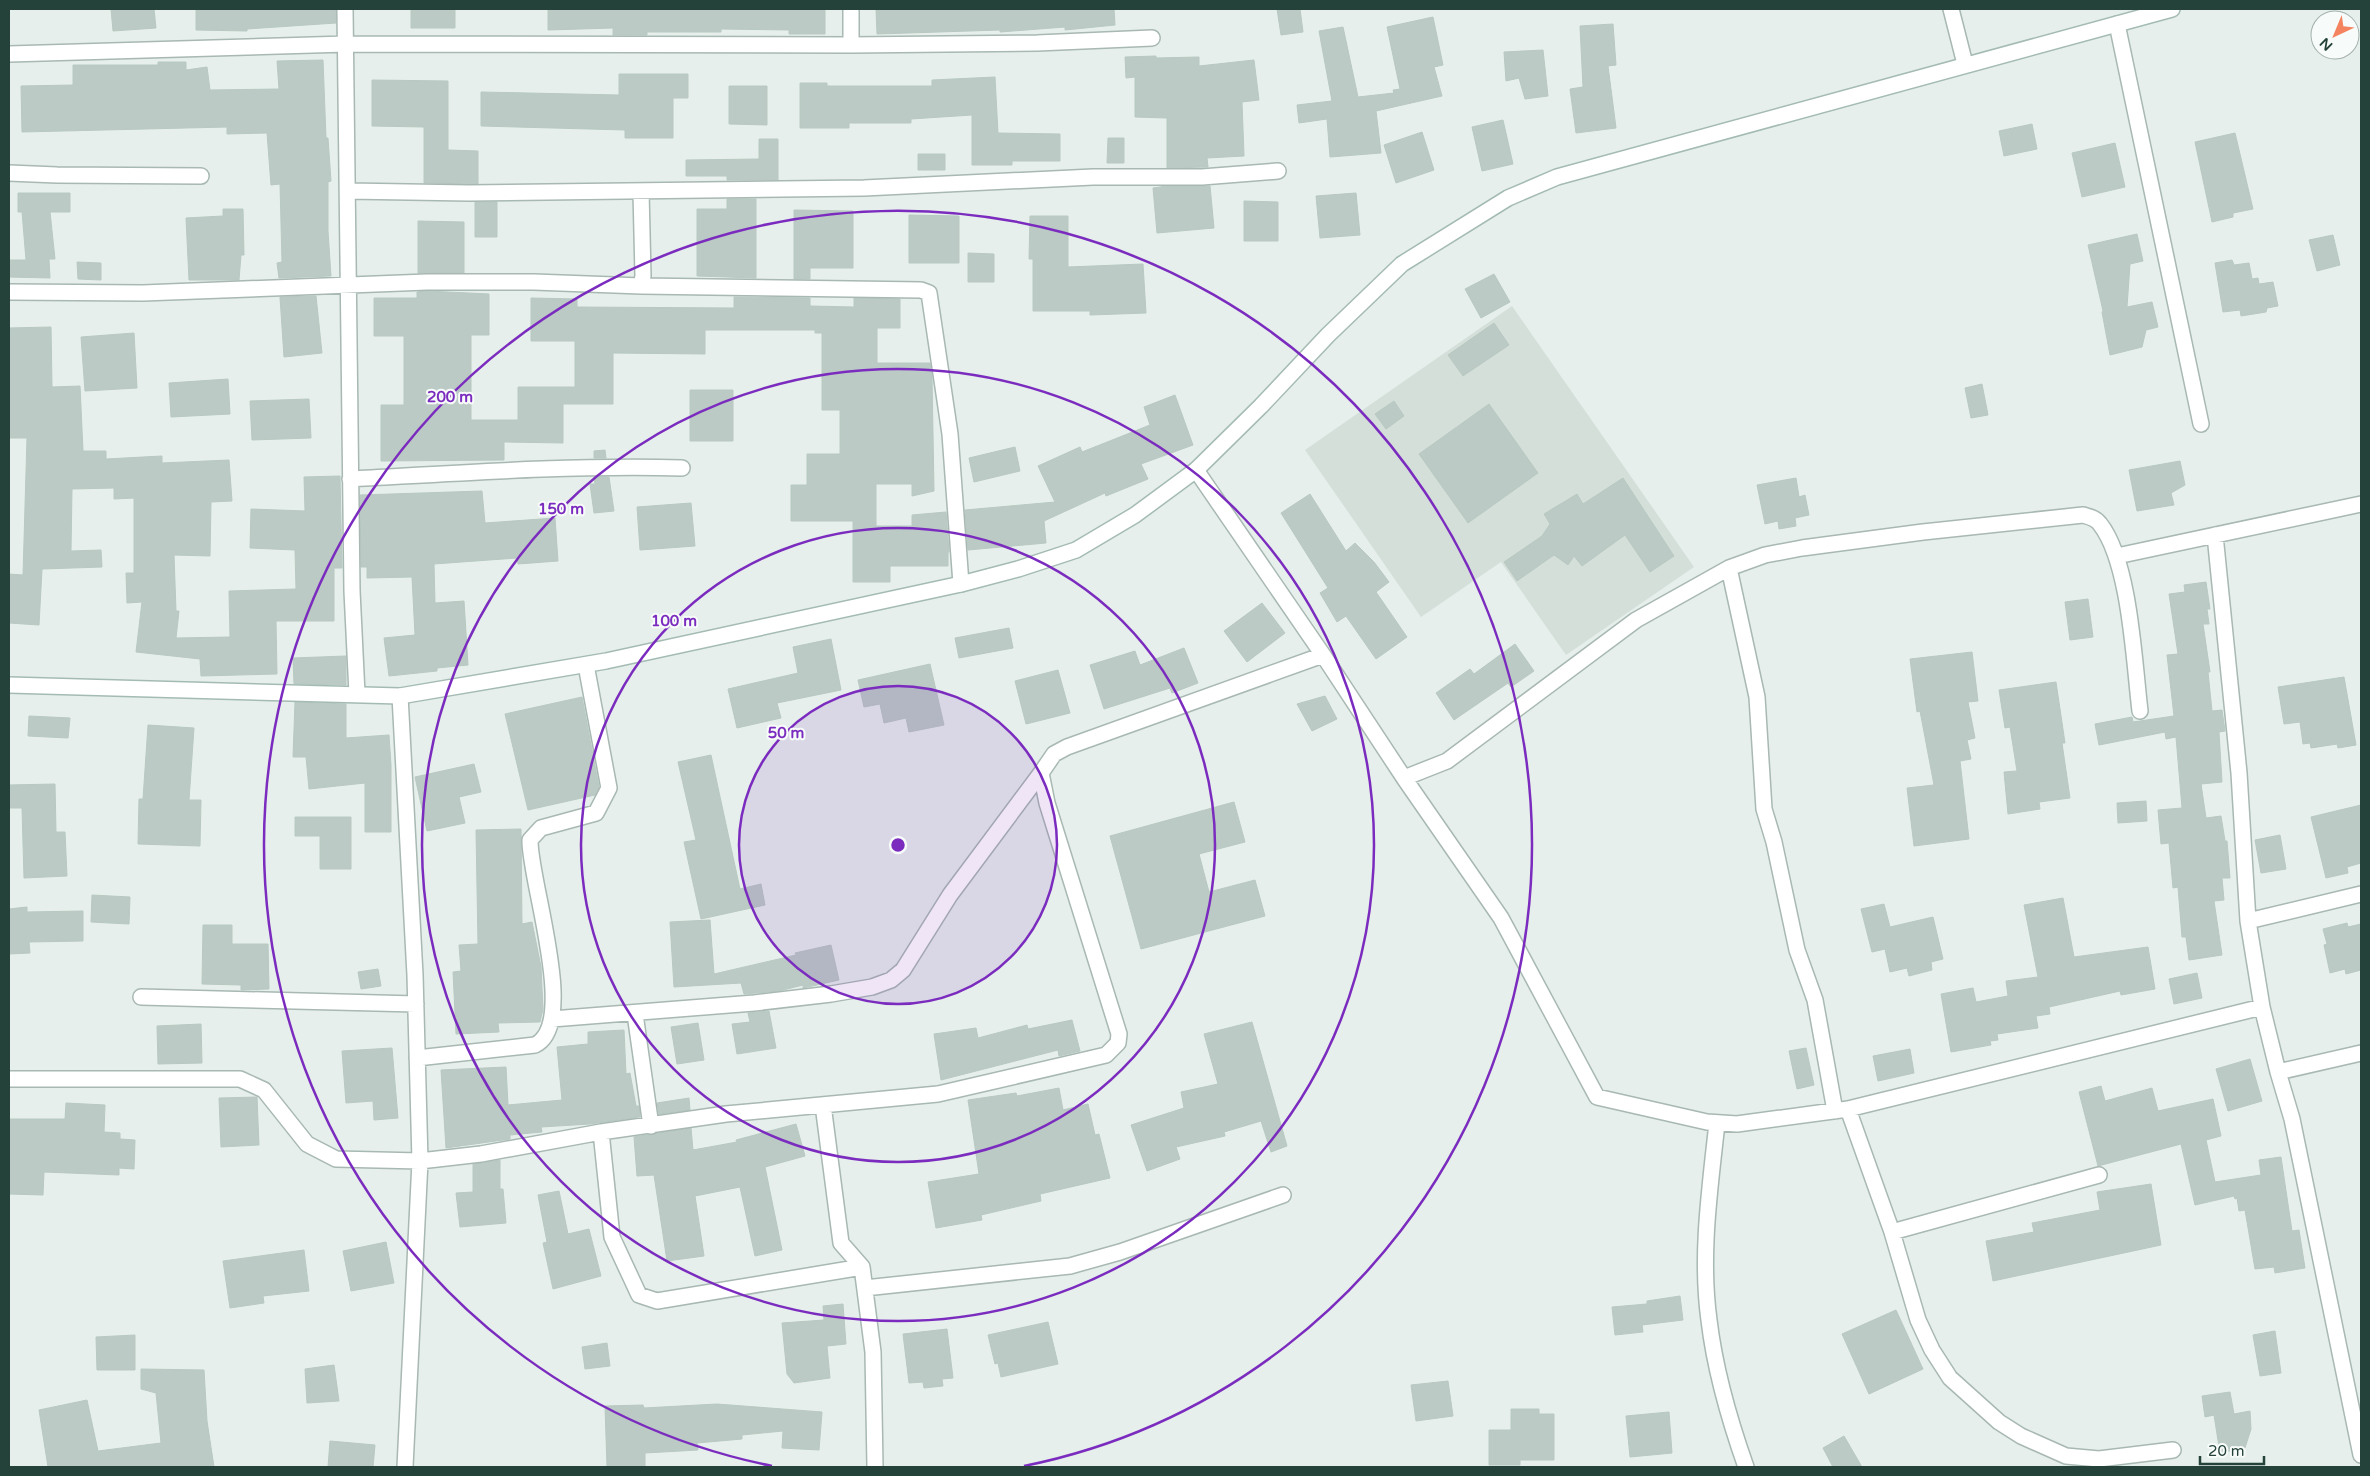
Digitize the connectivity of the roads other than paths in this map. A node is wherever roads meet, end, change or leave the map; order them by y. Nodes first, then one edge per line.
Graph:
1 (345, 9) edge
2 (851, 9) edge
3 (1951, 9) edge
4 (2172, 9) edge
5 (2117, 24) junction
6 (1152, 38) dead end
7 (346, 44) junction
8 (851, 45) junction
9 (9, 54) edge
10 (1965, 64) junction
11 (1278, 171) dead end
12 (9, 173) edge
13 (201, 176) dead end
14 (348, 191) junction
15 (641, 191) junction
16 (348, 284) junction
17 (642, 286) junction
18 (9, 292) edge
19 (2201, 424) dead end
20 (682, 468) dead end
21 (1196, 470) junction
22 (350, 479) junction
23 (2361, 504) edge
24 (2215, 535) junction
25 (2117, 556) junction
26 (1729, 568) junction
27 (961, 584) junction
28 (1323, 655) junction
29 (586, 665) junction
30 (9, 685) edge
31 (357, 694) junction
32 (400, 696) junction
33 (2140, 711) dead end
34 (1041, 773) junction
35 (1404, 778) junction
36 (2361, 894) edge
37 (2248, 921) junction
38 (142, 997) dead end
39 (416, 1004) junction
40 (2262, 1007) junction
41 (635, 1014) junction
42 (552, 1020) junction
43 (2361, 1054) edge
44 (417, 1058) junction
45 (2278, 1072) junction
46 (9, 1079) edge
47 (823, 1105) junction
48 (1841, 1110) junction
49 (1717, 1123) junction
50 (651, 1126) junction
51 (601, 1132) junction
52 (420, 1161) junction
53 (2098, 1175) dead end
54 (1283, 1195) dead end
55 (1892, 1232) junction
56 (862, 1267) junction
57 (865, 1288) junction
58 (2173, 1450) dead end
59 (2361, 1455) edge
60 (404, 1467) edge
61 (875, 1467) edge
62 (1746, 1467) edge

1 - 7 street
2 - 8 street
3 - 10 street
4 - 5 street
5 - 10 street
5 - 19 street
6 - 8 street
7 - 8 street
7 - 9 street
7 - 14 street
10 - 21 street
11 - 15 street
12 - 13 street
14 - 15 street
14 - 16 street
15 - 17 street
16 - 17 street
16 - 18 street
16 - 22 street
17 - 27 street
20 - 22 street
21 - 27 street
21 - 28 street
22 - 31 street
23 - 24 street
24 - 25 street
24 - 37 street
25 - 26 street
25 - 33 street
26 - 35 street
26 - 48 street
27 - 29 street
28 - 34 street
28 - 35 street
29 - 32 street
29 - 42 street
30 - 31 street
31 - 32 street
32 - 39 street
34 - 41 street
34 - 47 street
35 - 49 street
36 - 37 street
37 - 40 street
38 - 39 street
39 - 44 street
40 - 45 street
40 - 48 street
41 - 42 street
41 - 50 street
42 - 44 street
43 - 45 street
44 - 52 street
45 - 59 street
46 - 52 street
47 - 50 street
47 - 56 street
48 - 49 street
48 - 55 street
49 - 62 street
50 - 51 street
51 - 52 street
51 - 56 street
52 - 60 street
53 - 55 street
54 - 57 street
55 - 58 street
56 - 57 street
57 - 61 street

